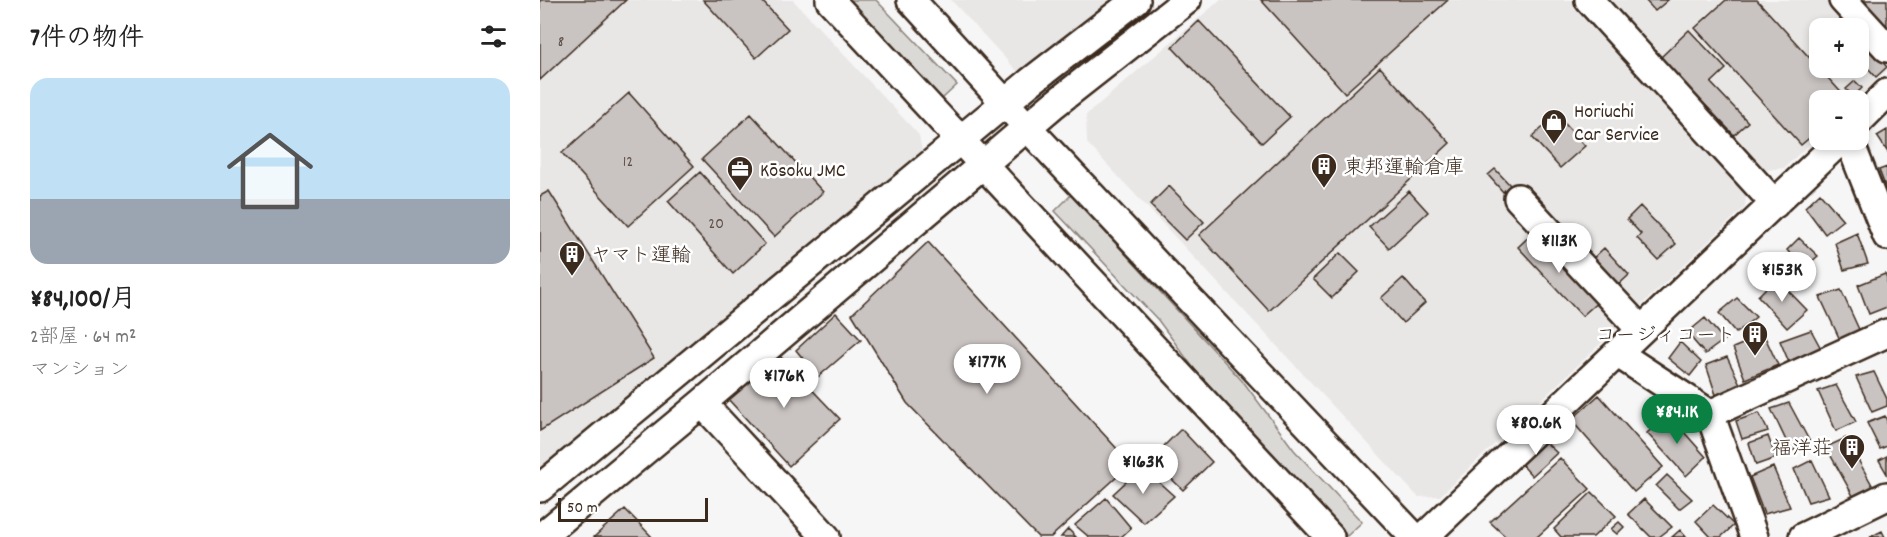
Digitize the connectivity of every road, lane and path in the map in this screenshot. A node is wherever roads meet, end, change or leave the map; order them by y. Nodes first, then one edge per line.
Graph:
1 (830, 0) edge
2 (911, 0) edge
3 (1137, 0) edge
4 (1187, 0) edge
5 (1589, 0) edge
6 (1843, 0) edge
7 (1887, 48) edge
8 (1887, 93) edge
9 (1006, 103) junction
10 (1869, 111) edge
11 (1027, 127) junction
12 (961, 141) junction
13 (1831, 150) edge
14 (1853, 150) edge
15 (982, 164) junction
16 (1518, 198) dead end
17 (1775, 204) junction
18 (1887, 236) edge
19 (1641, 330) junction
20 (1887, 333) edge
21 (1617, 353) junction
22 (702, 403) junction
23 (1710, 414) junction
24 (540, 488) edge
25 (1887, 496) edge
26 (541, 537) edge
27 (826, 537) edge
28 (1330, 537) edge
29 (1414, 537) edge
30 (1424, 537) edge
31 (1754, 537) edge
32 (1803, 537) edge

1 - 12 street
2 - 9 street
3 - 9 street
4 - 11 street
5 - 17 street
6 - 7 street
8 - 10 street
9 - 11 street
9 - 12 street
11 - 15 street
11 - 29 street
12 - 15 street
12 - 24 street
13 - 17 street
14 - 18 street
15 - 22 street
15 - 28 street
16 - 19 street
17 - 19 street
19 - 21 street
20 - 23 street
21 - 23 street
21 - 30 street
22 - 26 street
22 - 27 street
23 - 31 street
25 - 32 street

